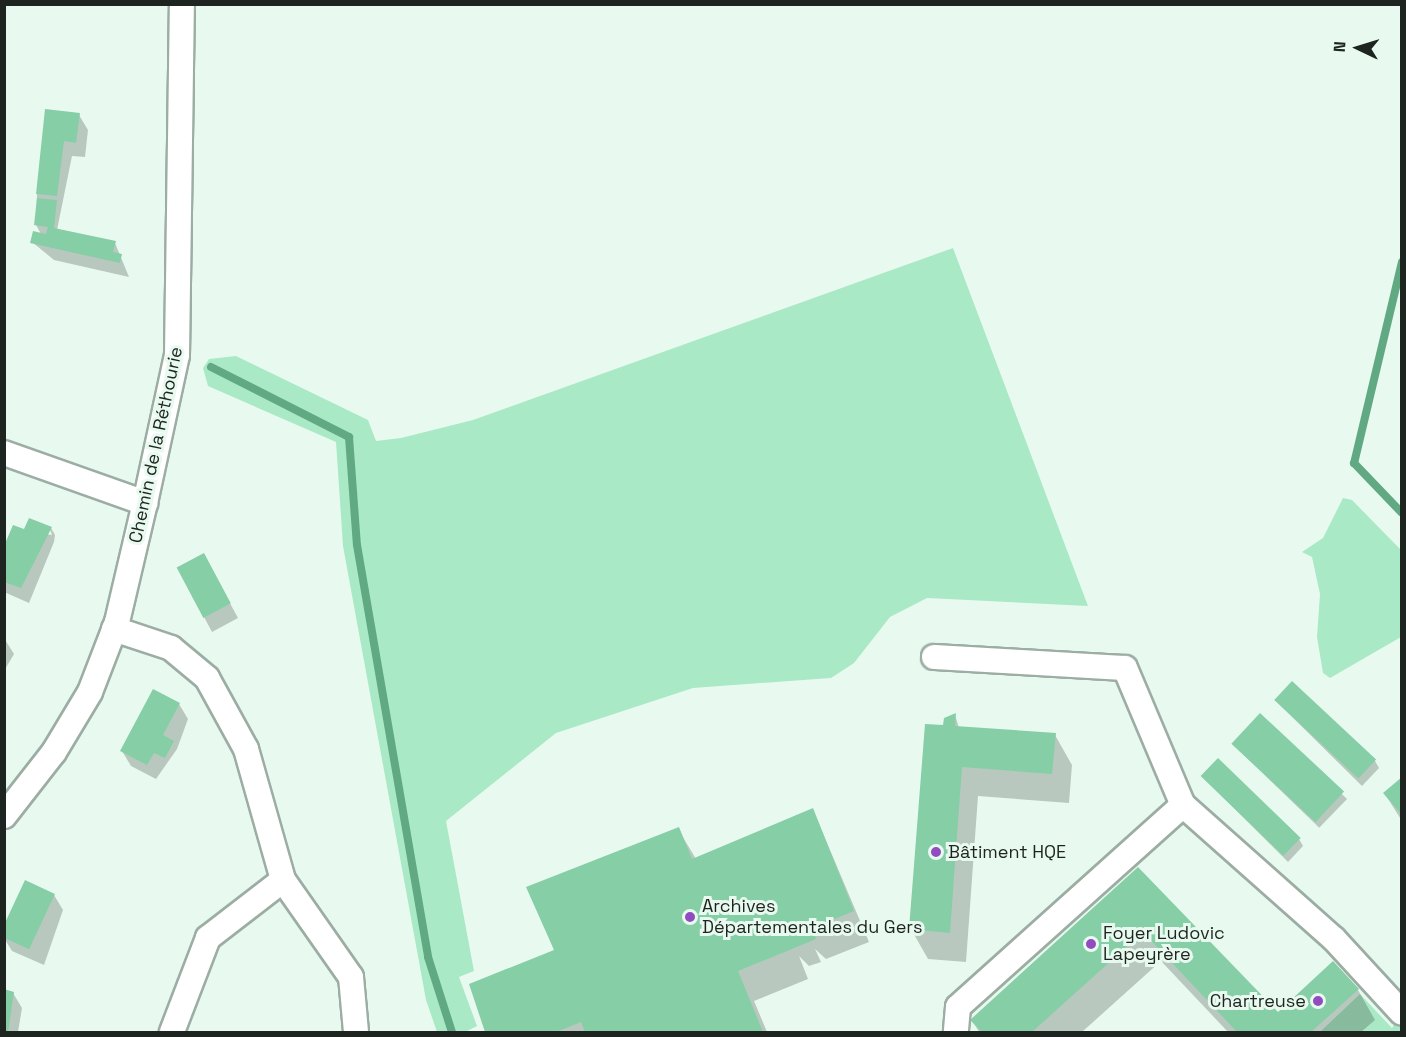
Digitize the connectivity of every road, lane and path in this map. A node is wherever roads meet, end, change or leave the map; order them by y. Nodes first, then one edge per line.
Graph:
1 (182, 4) edge
2 (4, 453) edge
3 (145, 503) junction
4 (114, 629) junction
5 (934, 657) dead end
6 (1183, 804) junction
7 (4, 816) edge
8 (283, 880) junction
9 (1401, 1014) edge
10 (172, 1032) edge
11 (356, 1032) edge
12 (956, 1032) edge

1 - 3 street, Chemin de la Réthourie
2 - 3 street
3 - 4 street, Chemin de la Réthourie
4 - 7 street, Chemin de la Réthourie
4 - 8 street
5 - 6 street
6 - 9 street
6 - 12 street
8 - 10 street
8 - 11 street

